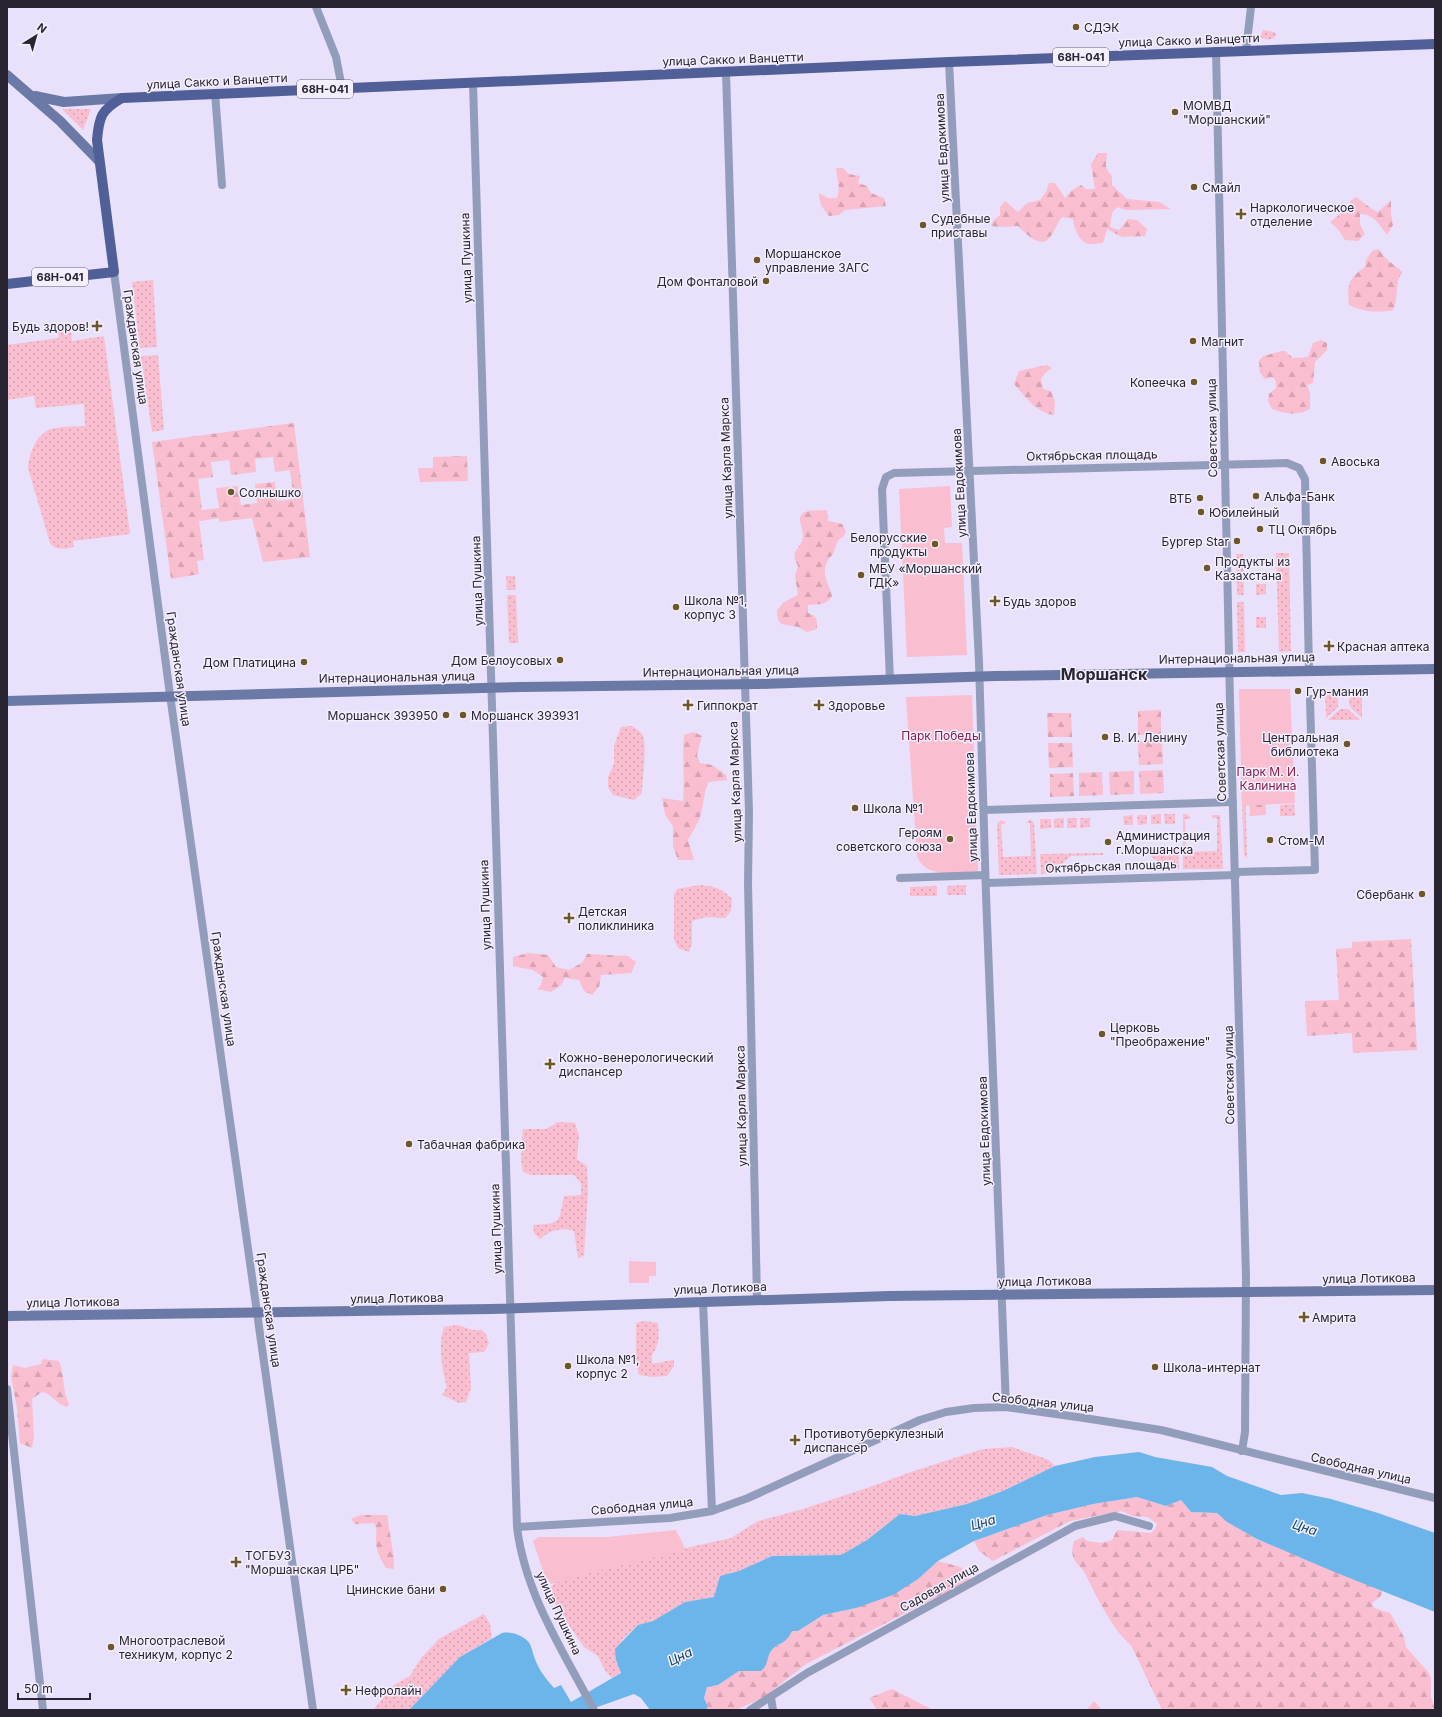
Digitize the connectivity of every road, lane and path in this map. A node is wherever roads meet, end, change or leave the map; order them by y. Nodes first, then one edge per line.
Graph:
1 (316, 7) edge
2 (1252, 7) edge
3 (1435, 44) edge
4 (1246, 50) junction
5 (1216, 51) junction
6 (949, 62) junction
7 (726, 72) junction
8 (7, 75) edge
9 (473, 83) junction
10 (342, 88) junction
11 (215, 93) junction
12 (33, 96) junction
13 (122, 98) junction
14 (99, 162) junction
15 (222, 185) dead end
16 (114, 272) junction
17 (7, 284) edge
18 (1225, 464) junction
19 (971, 471) junction
20 (1435, 668) edge
21 (1309, 670) junction
22 (1230, 671) junction
23 (980, 677) junction
24 (890, 680) junction
25 (744, 684) junction
26 (492, 688) junction
27 (170, 695) junction
28 (1310, 699) dead end
29 (7, 701) edge
30 (1234, 802) junction
31 (984, 810) junction
32 (1236, 874) junction
33 (900, 878) dead end
34 (986, 879) junction
35 (1435, 1290) edge
36 (1246, 1292) junction
37 (1002, 1295) junction
38 (757, 1299) junction
39 (703, 1302) junction
40 (510, 1308) junction
41 (258, 1313) junction
42 (7, 1316) edge
43 (7, 1389) edge
44 (1006, 1408) junction
45 (1242, 1451) junction
46 (1435, 1498) edge
47 (712, 1511) junction
48 (1149, 1526) dead end
49 (517, 1527) junction
50 (770, 1698) junction
51 (43, 1710) edge
52 (313, 1710) edge
53 (594, 1710) edge
54 (750, 1710) edge
55 (773, 1710) edge

1 - 10 street
2 - 4 street
3 - 4 main road, улица Сакко и Ванцетти / 68Н-041
4 - 5 main road, улица Сакко и Ванцетти / 68Н-041
5 - 6 main road, улица Сакко и Ванцетти / 68Н-041
5 - 18 street, Советская улица
6 - 7 main road, улица Сакко и Ванцетти / 68Н-041
6 - 19 street, улица Евдокимова
7 - 9 main road, улица Сакко и Ванцетти / 68Н-041
7 - 25 street, улица Карла Маркса
8 - 12 street
9 - 10 main road, улица Сакко и Ванцетти / 68Н-041
9 - 26 street, улица Пушкина
10 - 11 main road, улица Сакко и Ванцетти / 68Н-041
11 - 13 main road, улица Сакко и Ванцетти / 68Н-041
11 - 15 street
12 - 13 street, улица Сакко и Ванцетти
12 - 14 street
13 - 14 main road
14 - 16 main road
16 - 17 main road, 68Н-041
16 - 27 street, Гражданская улица
18 - 19 street, Октябрьская площадь
18 - 21 street, Октябрьская площадь
18 - 22 street, Советская улица
19 - 23 street, улица Евдокимова
19 - 24 street, Октябрьская площадь
20 - 21 street, Интернациональная улица
21 - 22 street, Интернациональная улица
22 - 23 street, Интернациональная улица
22 - 30 street, Советская улица
23 - 24 street, Интернациональная улица
23 - 31 street, улица Евдокимова
24 - 25 street, Интернациональная улица
25 - 26 street, Интернациональная улица
25 - 38 street, улица Карла Маркса
26 - 27 street, Интернациональная улица
26 - 40 street, улица Пушкина
27 - 29 street, Интернациональная улица
27 - 41 street, Гражданская улица
28 - 32 street, Октябрьская площадь
30 - 31 street
30 - 32 street, Советская улица
31 - 34 street, улица Евдокимова
32 - 34 street, Октябрьская площадь
32 - 36 street, Советская улица
33 - 34 street, Октябрьская площадь
34 - 37 street, улица Евдокимова
35 - 36 street, улица Лотикова
36 - 37 street, улица Лотикова
36 - 45 street, Советская улица
37 - 38 street, улица Лотикова
37 - 44 street, улица Евдокимова
38 - 39 street, улица Лотикова
39 - 40 street, улица Лотикова
39 - 47 street
40 - 41 street, улица Лотикова
40 - 49 street, улица Пушкина
41 - 42 street, улица Лотикова
41 - 52 street, Гражданская улица
43 - 51 street
44 - 45 street, Свободная улица
44 - 47 street, Свободная улица
45 - 46 street, Свободная улица
47 - 49 street, Свободная улица
48 - 50 street, Садовая улица
49 - 53 street, улица Пушкина
50 - 54 street, Садовая улица
50 - 55 street

